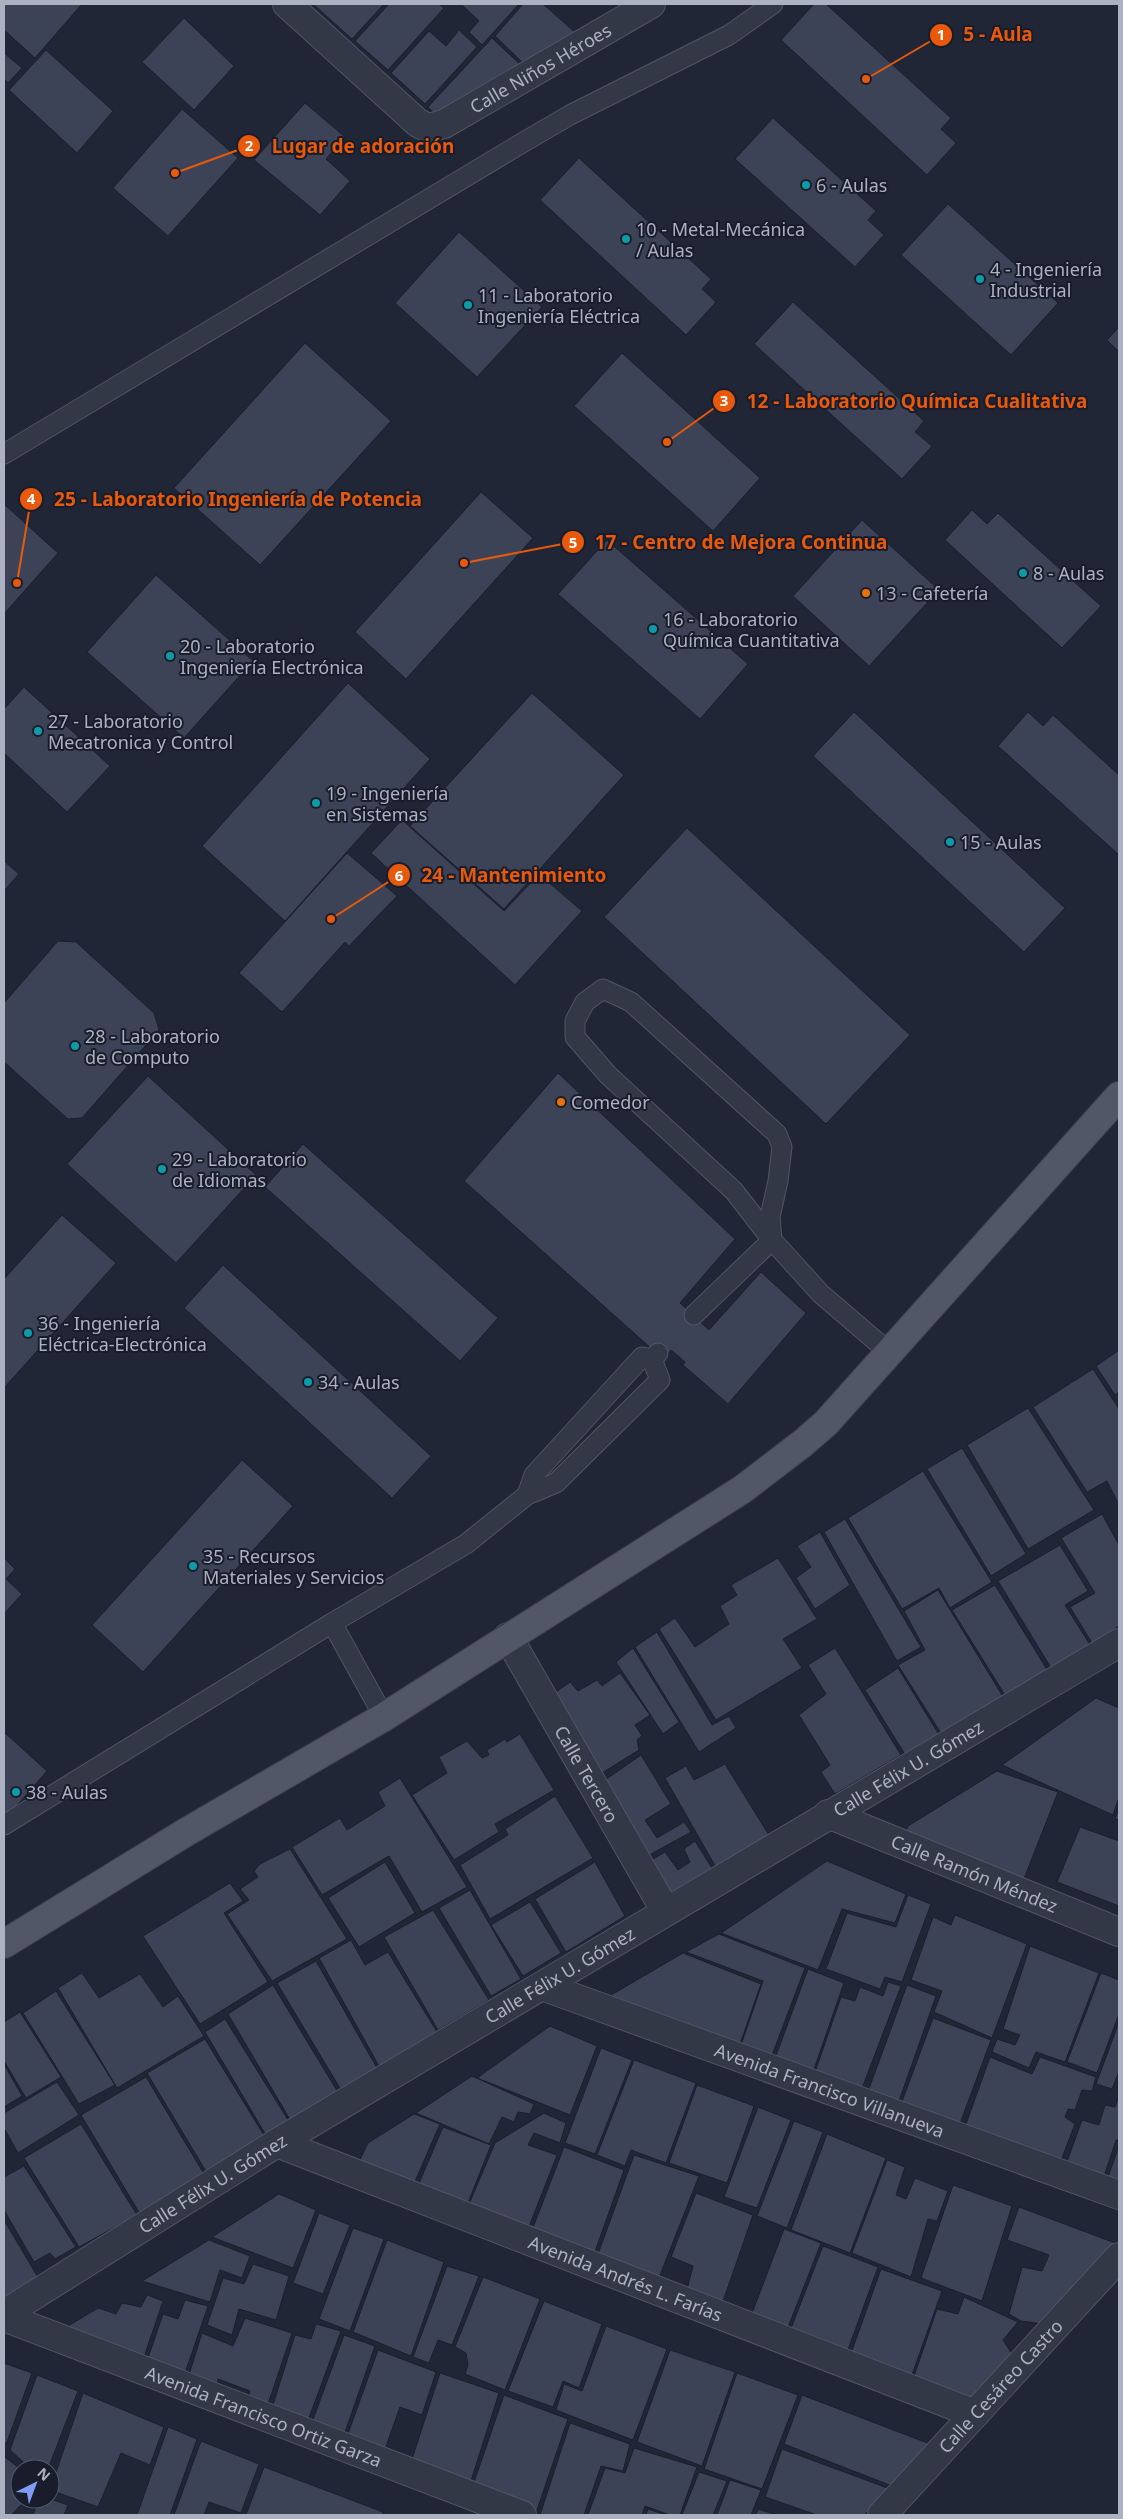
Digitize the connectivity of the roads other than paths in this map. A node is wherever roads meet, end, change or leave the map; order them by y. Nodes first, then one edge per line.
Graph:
1 (287, 4) edge
2 (773, 4) edge
3 (634, 8) edge
4 (4, 454) edge
5 (1116, 1107) edge
6 (772, 1240) junction
7 (694, 1315) dead end
8 (890, 1353) junction
9 (527, 1495) junction
10 (332, 1623) junction
11 (508, 1637) junction
12 (1113, 1652) edge
13 (384, 1717) junction
14 (828, 1814) junction
15 (4, 1825) edge
16 (665, 1910) junction
17 (1119, 1932) edge
18 (4, 1944) edge
19 (542, 1986) junction
20 (277, 2142) junction
21 (1119, 2195) edge
22 (1119, 2257) edge
23 (4, 2316) edge
24 (975, 2414) junction
25 (522, 2515) edge
26 (882, 2515) edge

1 - 3 street, Calle Niños Héroes
2 - 4 lane
5 - 8 main road
6 - 6 lane
6 - 7 lane
6 - 8 lane
8 - 11 main road
9 - 9 lane
9 - 10 lane
10 - 13 lane
10 - 15 lane
11 - 13 main road
11 - 16 street, Calle Tercero
12 - 14 street, Calle Félix U. Gómez
13 - 18 main road
14 - 16 street, Calle Félix U. Gómez
14 - 17 street, Calle Ramón Méndez
16 - 19 street, Calle Félix U. Gómez
19 - 20 street, Calle Félix U. Gómez
19 - 21 street, Avenida Francisco Villanueva
20 - 23 street, Calle Félix U. Gómez
20 - 24 street, Avenida Andrés L. Farías
22 - 24 street, Calle Cesáreo Castro
23 - 25 street, Avenida Francisco Ortiz Garza
24 - 26 street, Calle Cesáreo Castro

